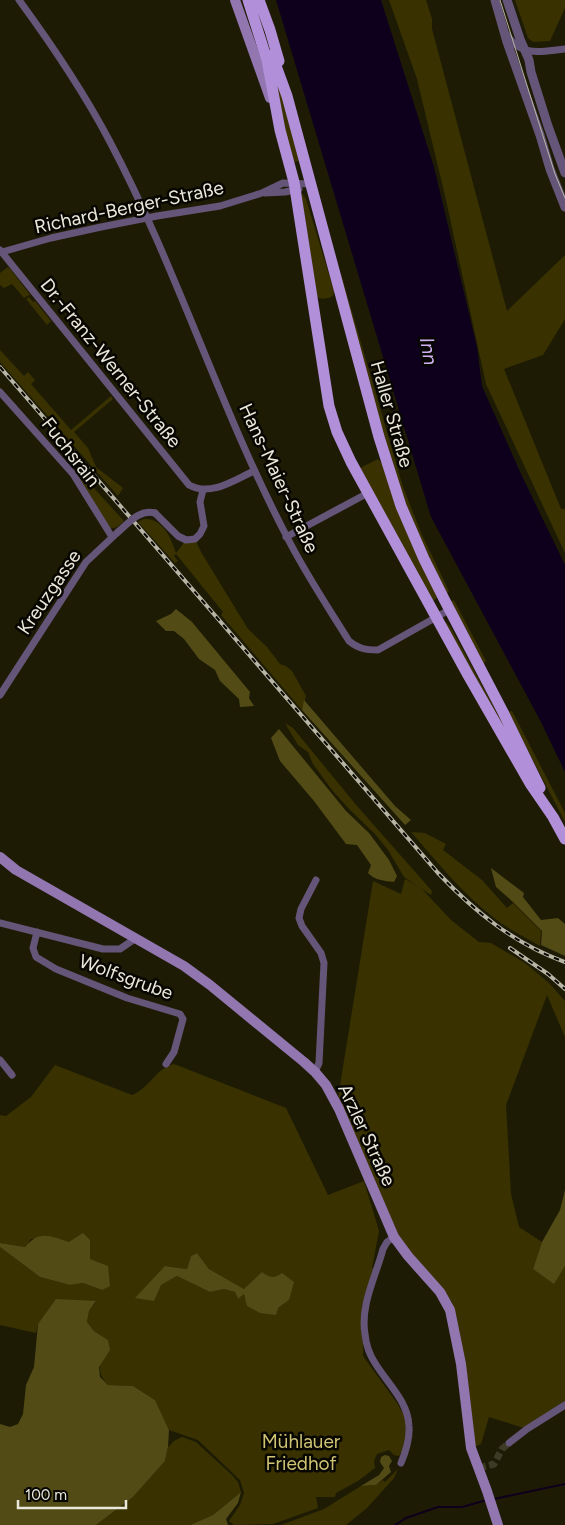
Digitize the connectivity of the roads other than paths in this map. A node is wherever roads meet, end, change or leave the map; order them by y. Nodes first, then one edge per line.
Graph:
1 (18, 0) edge
2 (235, 0) edge
3 (249, 0) edge
4 (259, 0) edge
5 (494, 0) edge
6 (507, 0) edge
7 (504, 29) junction
8 (565, 49) edge
9 (525, 51) junction
10 (537, 51) junction
11 (529, 60) junction
12 (287, 96) junction
13 (278, 118) junction
14 (565, 173) edge
15 (310, 184) junction
16 (295, 186) junction
17 (565, 207) edge
18 (147, 218) junction
19 (1, 251) edge
20 (0, 392) edge
21 (254, 470) junction
22 (203, 490) junction
23 (368, 494) junction
24 (112, 537) junction
25 (286, 537) junction
26 (449, 610) junction
27 (437, 617) junction
28 (0, 695) edge
29 (553, 818) junction
30 (565, 840) edge
31 (0, 857) edge
32 (316, 880) dead end
33 (0, 923) edge
34 (38, 932) junction
35 (136, 938) junction
36 (0, 1060) edge
37 (166, 1064) dead end
38 (315, 1072) junction
39 (12, 1075) dead end
40 (394, 1237) junction
41 (565, 1405) edge
42 (509, 1443) tunnel mouth
43 (401, 1463) dead end
44 (498, 1525) edge

1 - 18 street, Hans-Maier-Straße
2 - 13 main road, Haller Straße
3 - 12 main road, Haller Straße
3 - 13 main road, Haller Straße
4 - 12 main road
5 - 7 street
6 - 9 street
7 - 9 street
7 - 17 street
8 - 10 street
9 - 10 street
9 - 11 street
10 - 11 street
11 - 14 street
12 - 15 main road, Haller Straße
13 - 16 main road, Haller Straße
15 - 16 street, Richard-Berger-Straße
15 - 26 main road, Haller Straße
16 - 18 street, Richard-Berger-Straße
16 - 23 main road, Haller Straße
18 - 19 street, Richard-Berger-Straße
18 - 21 street, Hans-Maier-Straße
19 - 22 street, Dr.-Franz-Werner-Straße
20 - 24 street, Fuchsrain
21 - 22 street
21 - 25 street, Hans-Maier-Straße
22 - 24 street, Kreuzgasse, bridge
23 - 25 street
23 - 27 main road, Haller Straße
24 - 28 street, Kreuzgasse
25 - 27 street, Hans-Maier-Straße
26 - 27 street, Hans-Maier-Straße
26 - 29 main road, Haller Straße
27 - 29 main road, Haller Straße
29 - 30 main road, Haller Straße
31 - 35 main road, Arzler Straße
32 - 38 street
33 - 34 street
34 - 35 street
34 - 37 street, Wolfsgrube
35 - 38 main road, Arzler Straße
36 - 39 street
38 - 40 main road, Arzler Straße
40 - 43 street
40 - 44 main road, Arzler Straße
41 - 42 street

